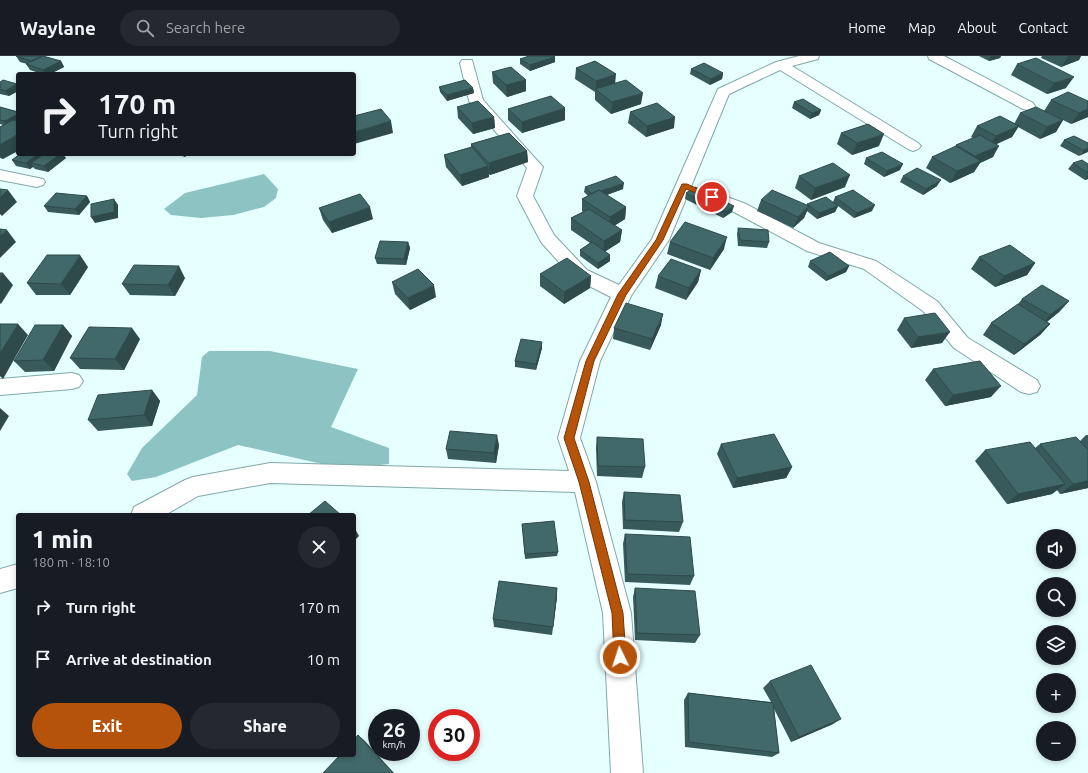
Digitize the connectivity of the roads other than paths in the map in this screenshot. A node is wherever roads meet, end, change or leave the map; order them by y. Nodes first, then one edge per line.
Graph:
1 (814, 56) edge
2 (934, 56) edge
3 (467, 64) dead end
4 (782, 65) junction
5 (1028, 106) dead end
6 (913, 146) dead end
7 (0, 175) edge
8 (37, 182) dead end
9 (684, 186) junction
10 (622, 294) junction
11 (72, 381) dead end
12 (1029, 386) dead end
13 (0, 387) edge
14 (584, 482) junction
15 (146, 513) edge
16 (16, 577) edge
17 (0, 581) edge
18 (627, 773) edge

1 - 4 street
2 - 5 street
3 - 10 street
4 - 6 street
4 - 9 street
7 - 8 street
9 - 10 street
9 - 12 street
10 - 14 street
11 - 13 street
14 - 15 street
14 - 18 street
16 - 17 street

